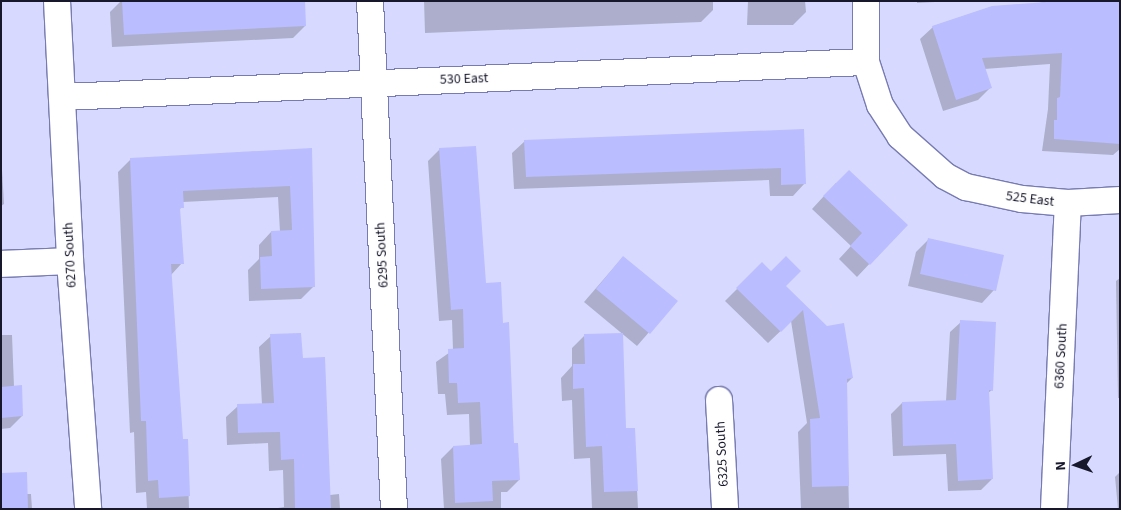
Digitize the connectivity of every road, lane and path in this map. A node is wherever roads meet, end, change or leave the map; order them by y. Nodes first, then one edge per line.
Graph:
1 (57, 1) edge
2 (370, 1) edge
3 (866, 1) edge
4 (866, 62) junction
5 (374, 82) junction
6 (63, 97) junction
7 (1120, 200) edge
8 (1068, 203) junction
9 (70, 261) junction
10 (1, 264) edge
11 (719, 400) dead end
12 (88, 509) edge
13 (394, 509) edge
14 (725, 509) edge
15 (1054, 509) edge

1 - 6 street, 6270 South
2 - 5 street, 6295 South
3 - 4 street
4 - 5 street, 530 East
4 - 8 street, 525 East
5 - 6 street, 530 East
5 - 13 street, 6295 South
6 - 9 street, 6270 South
7 - 8 street, 525 East
8 - 15 street, 6360 South
9 - 10 street
9 - 12 street, 6270 South
11 - 14 street, 6325 South

